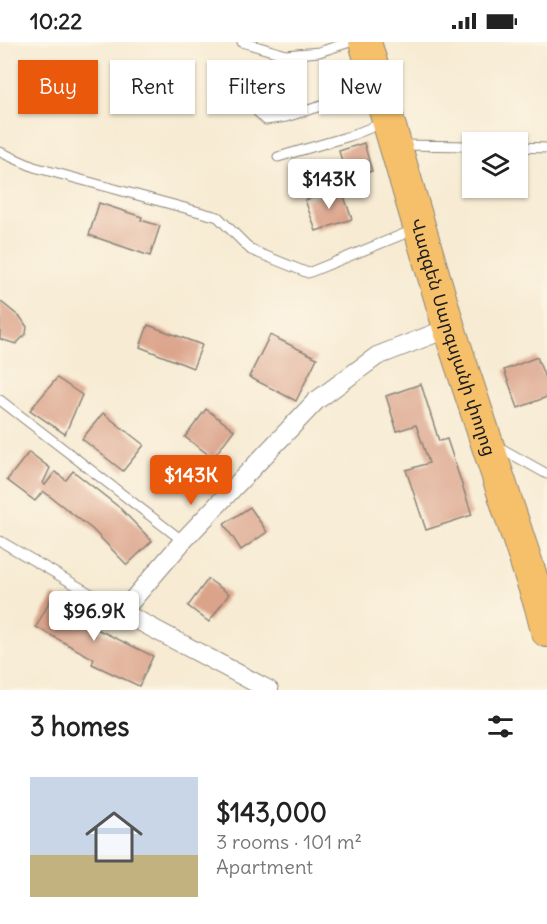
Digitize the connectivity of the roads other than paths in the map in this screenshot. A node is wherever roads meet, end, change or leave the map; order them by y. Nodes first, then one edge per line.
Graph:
1 (242, 42) edge
2 (350, 42) edge
3 (365, 42) edge
4 (370, 60) edge
5 (260, 114) edge
6 (296, 114) edge
7 (385, 114) edge
8 (391, 133) junction
9 (462, 144) edge
10 (528, 147) edge
11 (547, 148) edge
12 (0, 152) edge
13 (278, 157) dead end
14 (418, 228) junction
15 (449, 328) junction
16 (0, 400) edge
17 (485, 438) junction
18 (547, 474) edge
19 (0, 541) edge
20 (183, 541) junction
21 (122, 612) junction
22 (547, 631) edge
23 (269, 690) edge

1 - 2 lane
3 - 4 highway, Վազգեն Սարգսյանի փողոց
5 - 6 lane
7 - 8 highway, Վազգեն Սարգսյանի փողոց
8 - 9 lane
8 - 13 lane
8 - 14 highway, Վազգեն Սարգսյանի փողոց
10 - 11 lane
12 - 14 lane
14 - 15 highway, Վազգեն Սարգսյանի փողոց
15 - 17 highway, Վազգեն Սարգսյանի փողոց
15 - 20 street
16 - 20 lane
17 - 18 lane
17 - 22 highway, Վազգեն Սարգսյանի փողոց
19 - 21 lane
20 - 21 street
21 - 23 street

